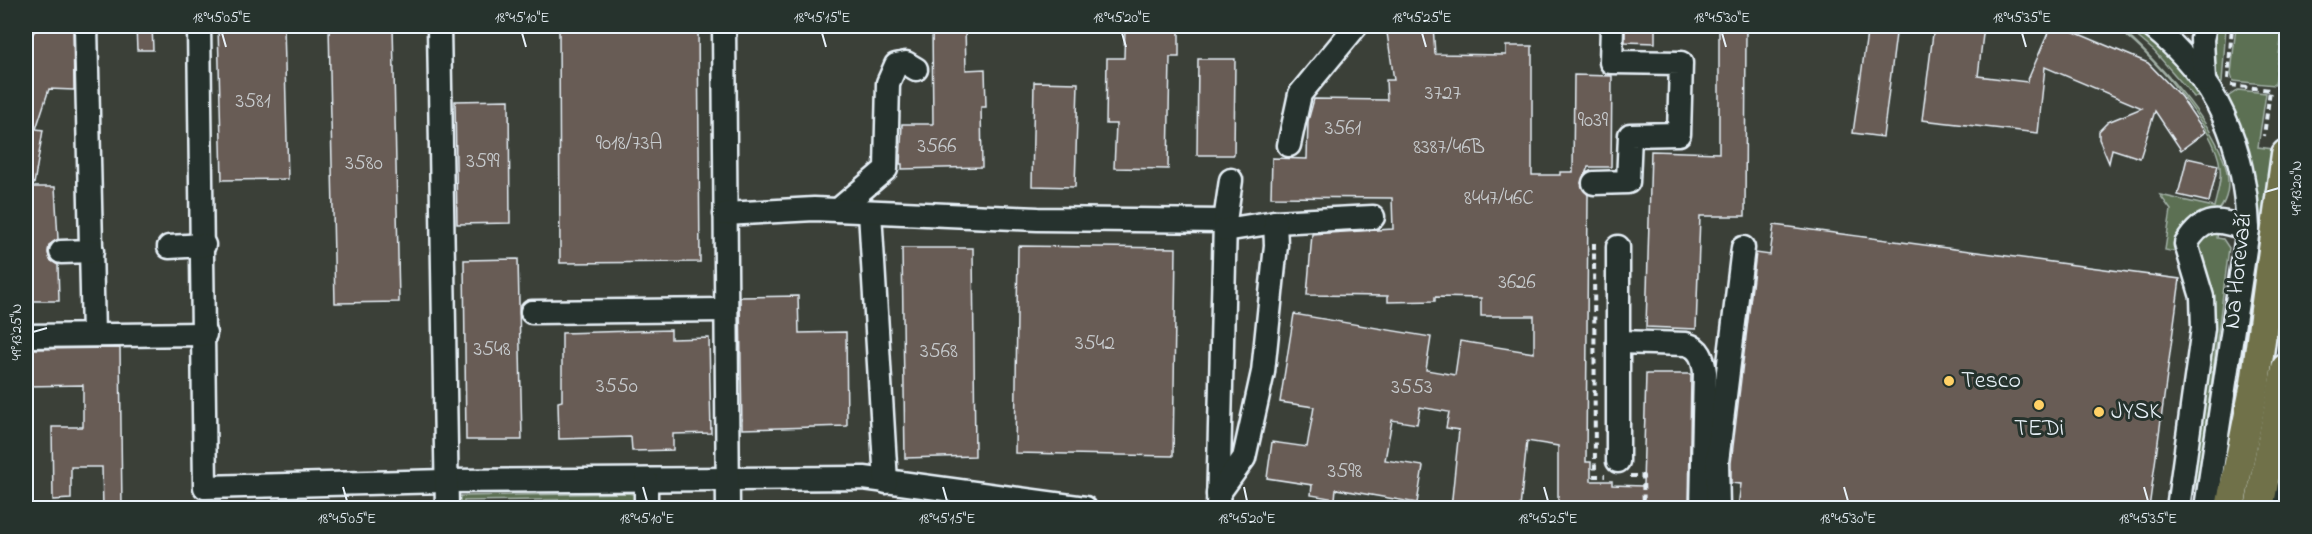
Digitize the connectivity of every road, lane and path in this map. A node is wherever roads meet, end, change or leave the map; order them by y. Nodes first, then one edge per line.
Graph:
1 (86, 26) edge
2 (199, 26) edge
3 (439, 26) edge
4 (724, 26) edge
5 (1356, 26) edge
6 (1612, 26) edge
7 (2151, 26) edge
8 (2205, 26) edge
9 (2232, 26) edge
10 (916, 69) dead end
11 (2204, 81) junction
12 (2264, 136) dead end
13 (1289, 145) dead end
14 (2286, 154) edge
15 (1231, 180) dead end
16 (1594, 183) dead end
17 (838, 210) junction
18 (870, 212) junction
19 (725, 214) junction
20 (1373, 218) dead end
21 (1275, 222) junction
22 (1225, 226) junction
23 (2248, 229) junction
24 (204, 245) junction
25 (169, 247) dead end
26 (1618, 247) dead end
27 (1743, 248) dead end
28 (92, 251) junction
29 (61, 252) dead end
30 (726, 310) junction
31 (532, 312) dead end
32 (204, 334) junction
33 (93, 335) junction
34 (26, 336) edge
35 (1618, 342) junction
36 (2286, 368) edge
37 (1618, 461) dead end
38 (728, 479) junction
39 (646, 480) junction
40 (446, 481) junction
41 (886, 482) junction
42 (2286, 491) edge
43 (1218, 501) edge
44 (447, 508) edge
45 (646, 508) edge
46 (728, 508) edge
47 (1086, 508) edge
48 (1702, 508) edge
49 (1718, 508) edge
50 (2178, 508) edge
51 (2206, 508) edge
52 (2230, 508) edge
53 (2259, 508) edge
54 (2282, 508) edge

1 - 28 street
2 - 24 street
3 - 40 street
4 - 19 street
5 - 13 street
6 - 16 street
7 - 11 street, Na Horevaží
8 - 11 street
9 - 12 path
10 - 17 street
11 - 23 street, Na Horevaží
14 - 52 main road, Na Horevaží
15 - 22 street
17 - 18 street
17 - 19 street
18 - 22 street
18 - 41 street
19 - 30 street
20 - 21 street
21 - 22 street
21 - 43 street
22 - 43 street
23 - 50 street
23 - 51 street, Na Horevaží
24 - 25 street
24 - 32 street
26 - 35 street
27 - 49 street
28 - 29 street
28 - 33 street
30 - 31 street
30 - 38 street
32 - 33 street
32 - 40 street
33 - 34 street
35 - 37 street
35 - 48 street
36 - 53 main road
38 - 39 street
38 - 41 street
38 - 46 street
39 - 40 street
39 - 45 street
40 - 44 street
41 - 47 street
42 - 54 street

